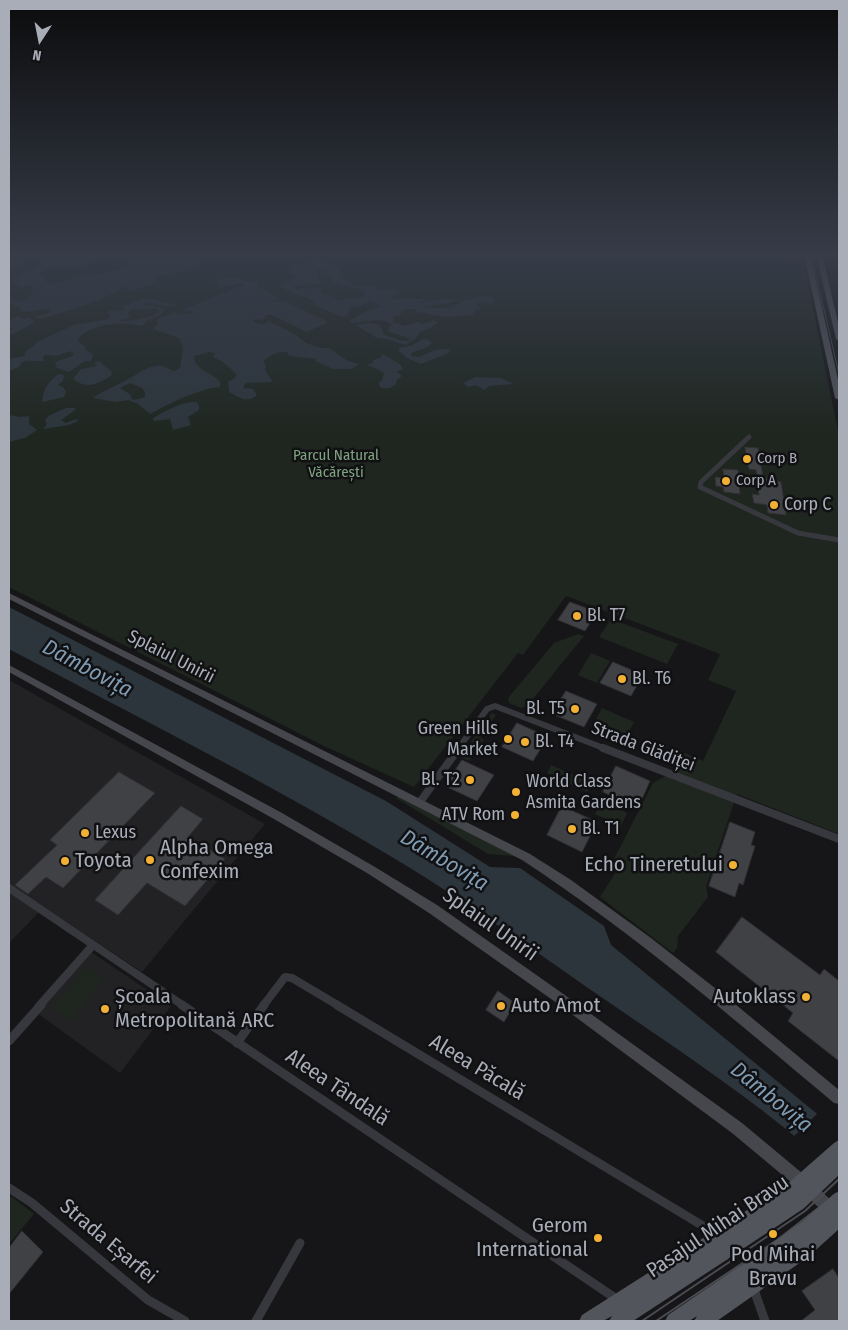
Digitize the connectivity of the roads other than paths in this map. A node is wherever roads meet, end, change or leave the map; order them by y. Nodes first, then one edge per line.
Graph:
1 (820, 316) edge
2 (837, 316) edge
3 (839, 339) edge
4 (839, 398) edge
5 (749, 437) dead end
6 (839, 540) edge
7 (9, 596) edge
8 (9, 668) edge
9 (420, 802) junction
10 (839, 839) edge
11 (9, 888) edge
12 (93, 945) junction
13 (9, 1041) edge
14 (237, 1043) junction
15 (839, 1098) edge
16 (839, 1148) edge
17 (839, 1164) edge
18 (803, 1183) junction
19 (9, 1188) edge
20 (839, 1200) edge
21 (839, 1218) edge
22 (720, 1236) junction
23 (300, 1243) dead end
24 (752, 1286) junction
25 (619, 1301) junction
26 (186, 1321) edge
27 (256, 1321) edge
28 (588, 1321) edge
29 (618, 1321) edge
30 (674, 1321) edge
31 (703, 1321) edge
32 (765, 1321) edge

1 - 4 main road
2 - 3 main road
5 - 6 street
7 - 9 main road, Splaiul Unirii
8 - 18 main road, Splaiul Unirii
9 - 10 street, Strada Glădiței
9 - 15 main road, Splaiul Unirii
11 - 12 street, Aleea Tândală
12 - 13 street
12 - 14 street, Aleea Tândală
14 - 22 street, Aleea Păcală
14 - 25 street, Aleea Tândală
16 - 18 main road
17 - 29 main road, Pasajul Mihai Bravu, bridge
18 - 21 main road, Splaiul Unirii
18 - 22 main road
19 - 26 street, Strada Eșarfei
20 - 30 main road, bridge
21 - 24 main road
22 - 25 main road
23 - 27 street
24 - 31 main road
24 - 32 street
25 - 28 main road

